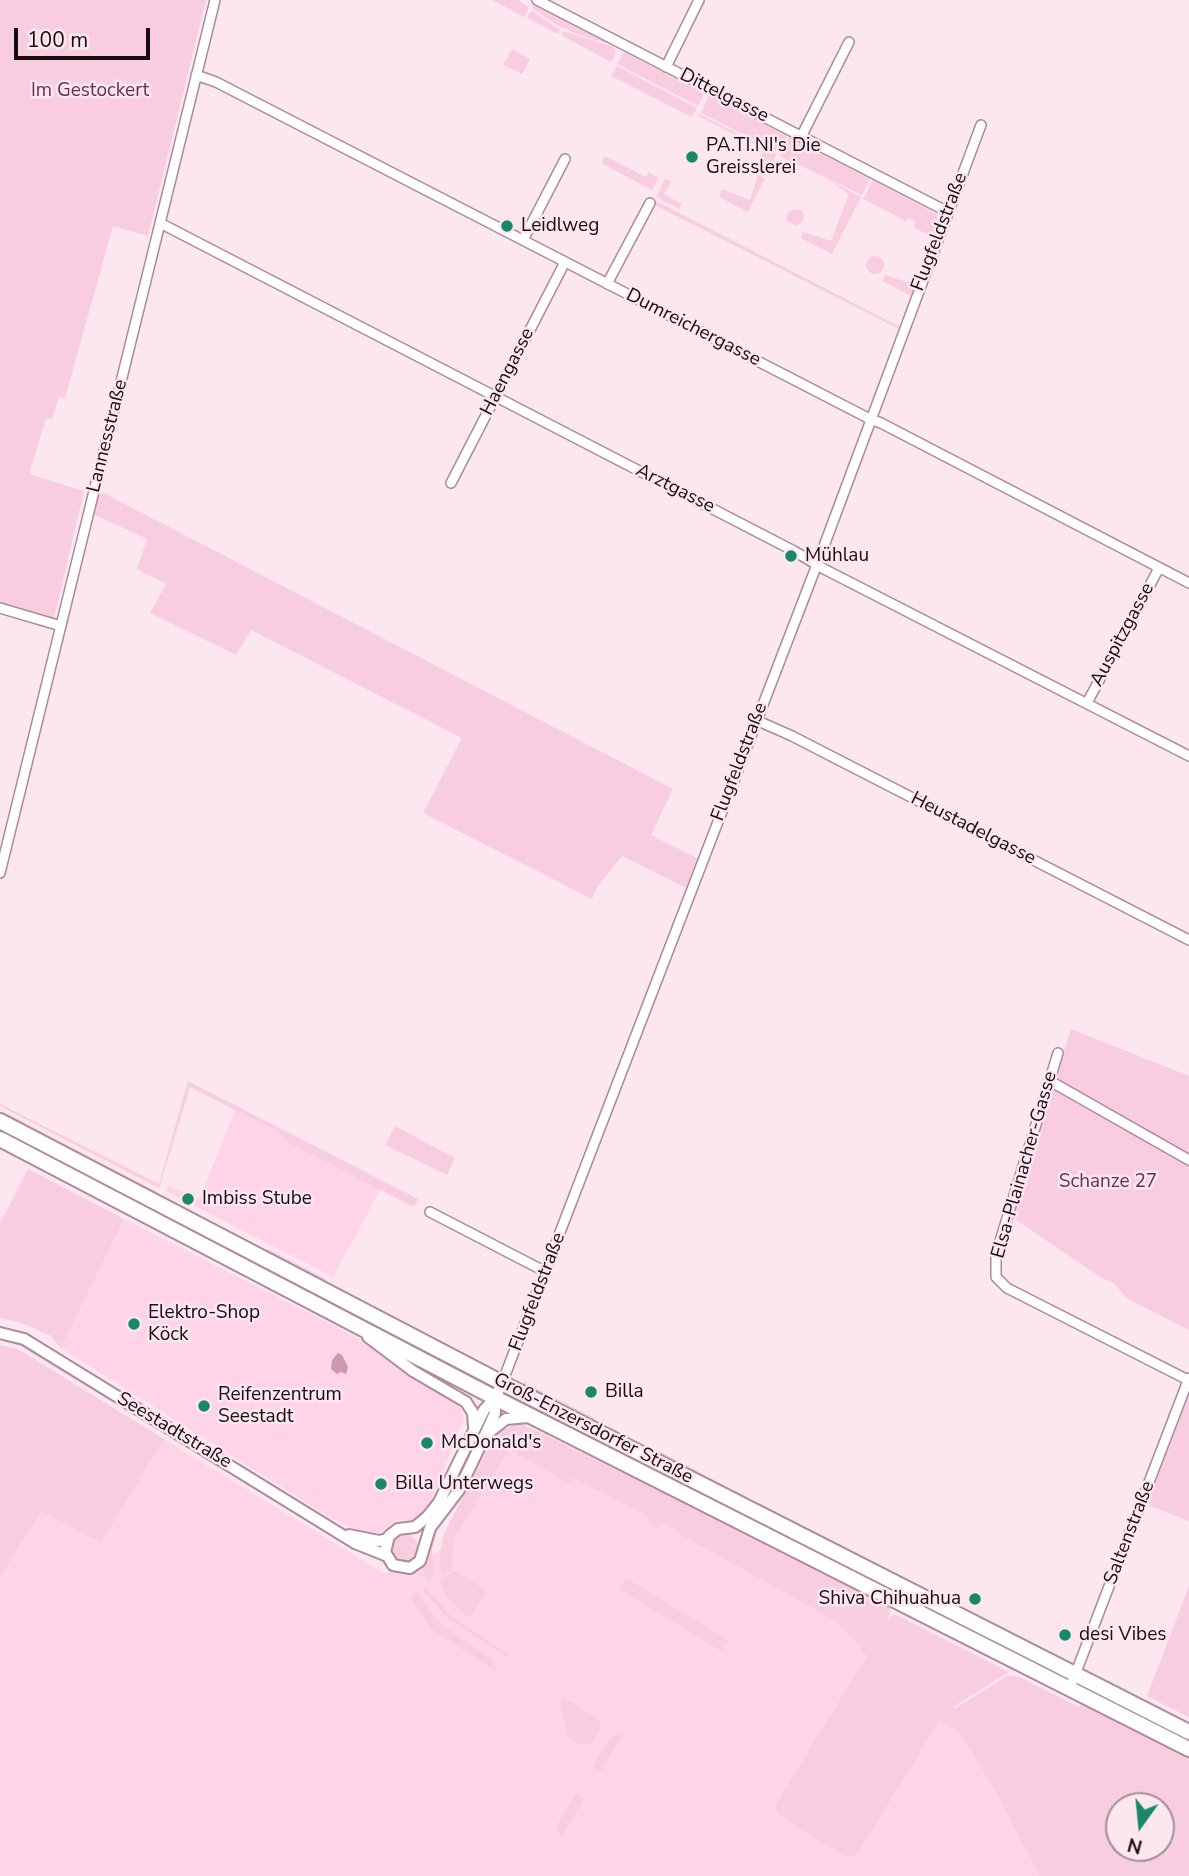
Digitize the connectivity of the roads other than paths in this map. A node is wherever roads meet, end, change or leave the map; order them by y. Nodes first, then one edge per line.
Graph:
1 (215, 0) edge
2 (537, 0) edge
3 (699, 0) edge
4 (849, 42) dead end
5 (666, 67) junction
6 (196, 75) junction
7 (981, 125) dead end
8 (801, 136) junction
9 (565, 159) dead end
10 (650, 203) dead end
11 (948, 212) junction
12 (160, 223) junction
13 (523, 240) junction
14 (565, 262) junction
15 (607, 284) junction
16 (495, 397) junction
17 (870, 419) junction
18 (451, 483) dead end
19 (816, 563) junction
20 (1158, 568) junction
21 (1189, 583) edge
22 (0, 608) edge
23 (61, 626) junction
24 (1087, 703) junction
25 (756, 720) junction
26 (1189, 756) edge
27 (0, 873) edge
28 (1189, 940) edge
29 (1058, 1053) dead end
30 (1050, 1080) junction
31 (0, 1121) edge
32 (0, 1139) edge
33 (1189, 1160) edge
34 (430, 1212) dead end
35 (546, 1272) junction
36 (332, 1311) junction
37 (0, 1333) edge
38 (1189, 1379) edge
39 (502, 1383) junction
40 (495, 1398) junction
41 (532, 1417) junction
42 (474, 1430) junction
43 (481, 1444) junction
44 (404, 1528) junction
45 (346, 1535) junction
46 (387, 1539) junction
47 (424, 1546) junction
48 (385, 1555) junction
49 (1073, 1681) junction
50 (1189, 1732) edge
51 (1189, 1749) edge

1 - 6 street, Lannesstraße
2 - 5 street, Dittelgasse
3 - 5 street
4 - 8 street
5 - 8 street, Dittelgasse
6 - 12 street, Lannesstraße
6 - 13 street, Dumreichergasse
7 - 11 street, Flugfeldstraße
8 - 11 street, Dittelgasse
9 - 13 street
10 - 15 street
11 - 17 street, Flugfeldstraße
12 - 16 street, Arztgasse
12 - 23 street, Lannesstraße
13 - 14 street, Dumreichergasse
14 - 15 street, Dumreichergasse
14 - 16 street, Haengasse
15 - 17 street, Dumreichergasse
16 - 18 street, Haengasse
16 - 19 street, Arztgasse
17 - 19 street, Flugfeldstraße
17 - 20 street, Dumreichergasse
19 - 24 street, Arztgasse
19 - 25 street, Flugfeldstraße
20 - 21 street, Dumreichergasse
20 - 24 street, Auspitzgasse
22 - 23 street
23 - 27 street, Lannesstraße
24 - 26 street, Arztgasse
25 - 28 street, Heustadelgasse
25 - 35 street, Flugfeldstraße
29 - 30 street, Elsa-Plainacher-Gasse
30 - 33 street
30 - 38 street, Elsa-Plainacher-Gasse
31 - 39 main road, Groß-Enzersdorfer Straße
32 - 36 main road, Groß-Enzersdorfer Straße
34 - 35 street
35 - 39 street, Flugfeldstraße
36 - 40 main road, Groß-Enzersdorfer Straße
36 - 42 street
37 - 45 street, Seestadtstraße
38 - 49 street, Saltenstraße
39 - 40 street, Flugfeldstraße
39 - 49 main road, Groß-Enzersdorfer Straße
40 - 41 main road, Groß-Enzersdorfer Straße
40 - 42 street
40 - 43 street, Seestadtstraße
41 - 43 street
41 - 49 main road, Groß-Enzersdorfer Straße
42 - 44 street
43 - 47 street, Seestadtstraße
44 - 46 street
44 - 47 street
45 - 46 street, Seestadtstraße
45 - 48 street, Seestadtstraße
46 - 48 street
47 - 48 street, Seestadtstraße
49 - 50 main road, Groß-Enzersdorfer Straße
49 - 51 main road, Groß-Enzersdorfer Straße

